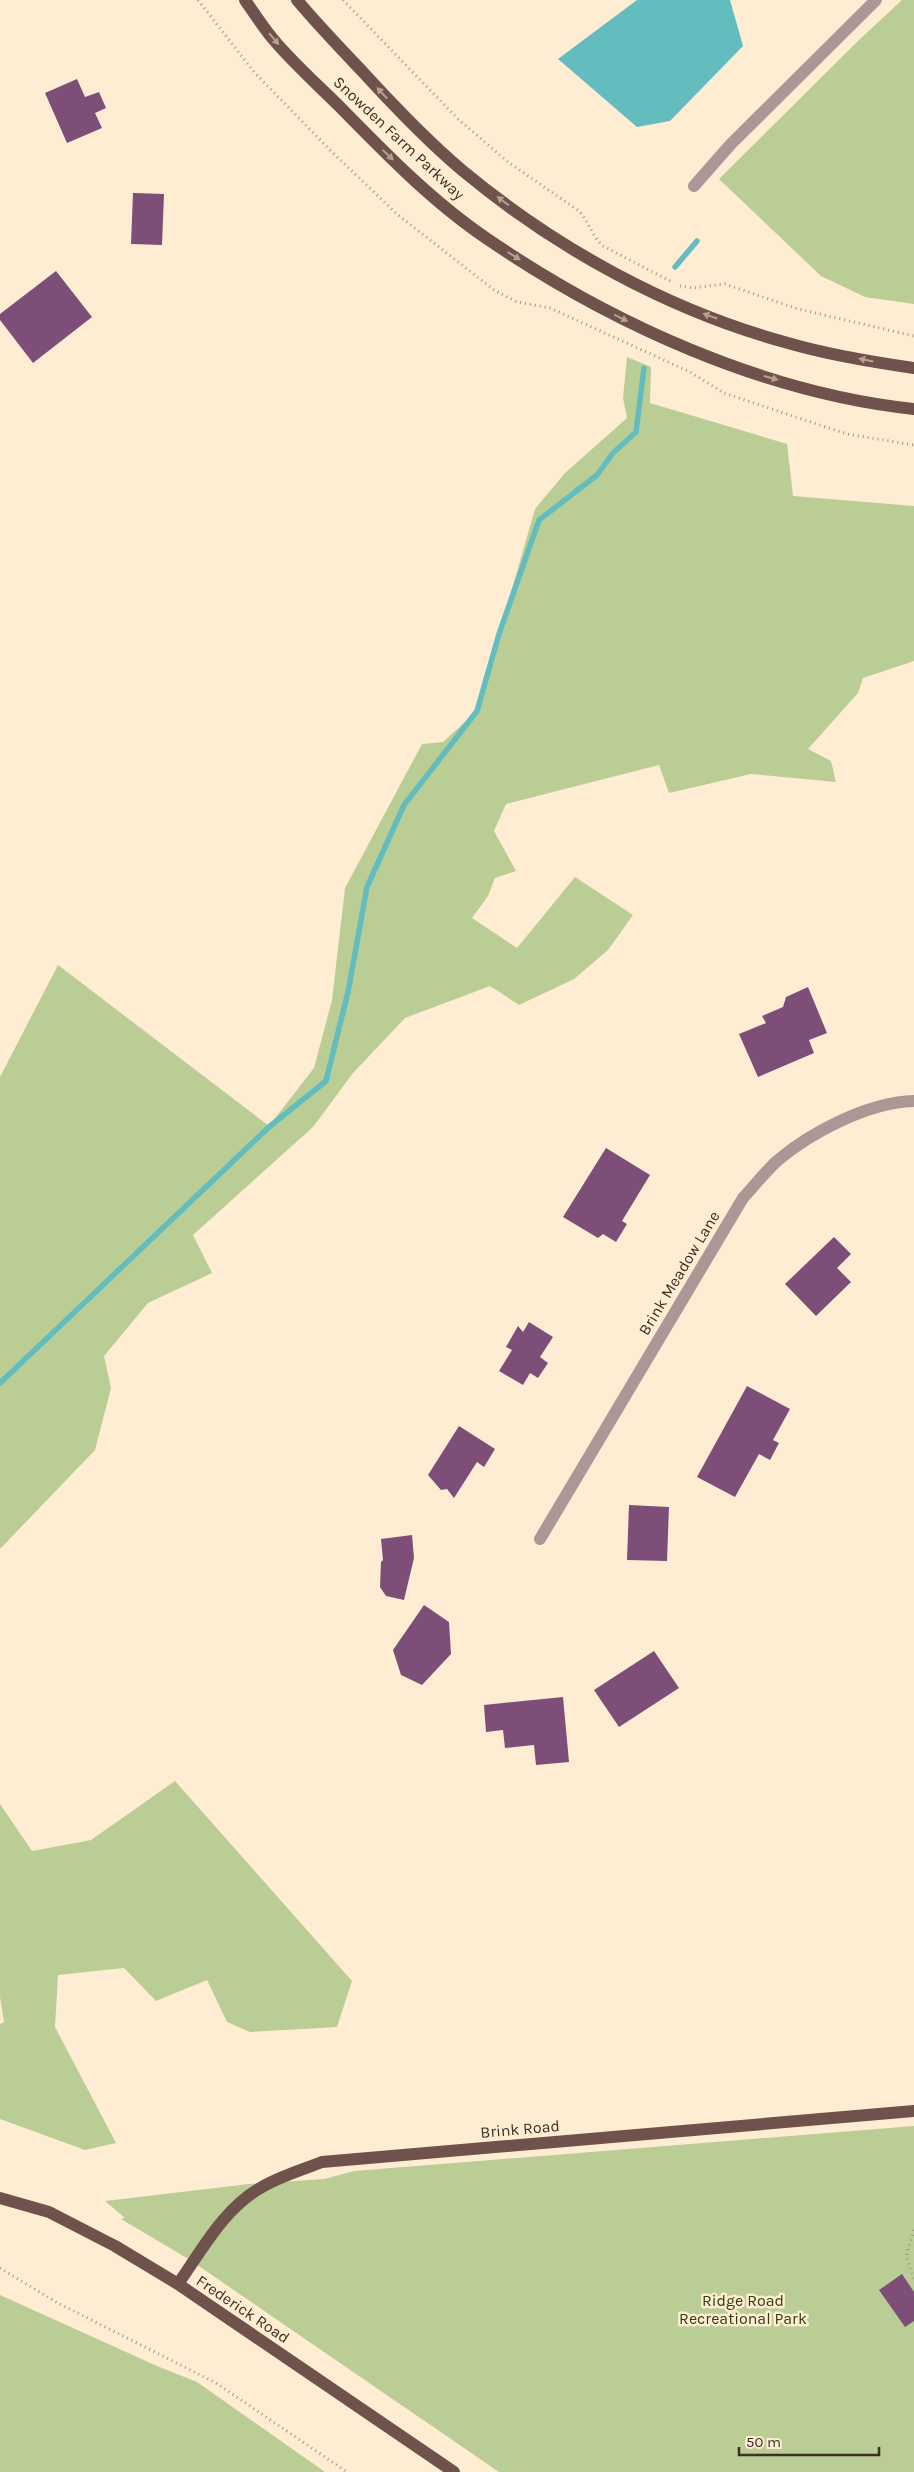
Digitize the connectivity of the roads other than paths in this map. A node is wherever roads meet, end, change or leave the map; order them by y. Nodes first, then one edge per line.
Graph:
1 (244, 0) edge
2 (297, 0) edge
3 (876, 0) edge
4 (694, 186) dead end
5 (914, 368) edge
6 (914, 409) edge
7 (914, 1101) edge
8 (540, 1539) dead end
9 (914, 2111) edge
10 (0, 2198) edge
11 (178, 2284) junction
12 (454, 2472) edge

1 -> 6 main road, Snowden Farm Parkway
5 -> 2 main road, Snowden Farm Parkway
3 - 4 street
7 - 8 street, Brink Meadow Lane
9 - 11 main road, Brink Road
10 - 11 main road, Frederick Road
11 - 12 main road, Frederick Road

